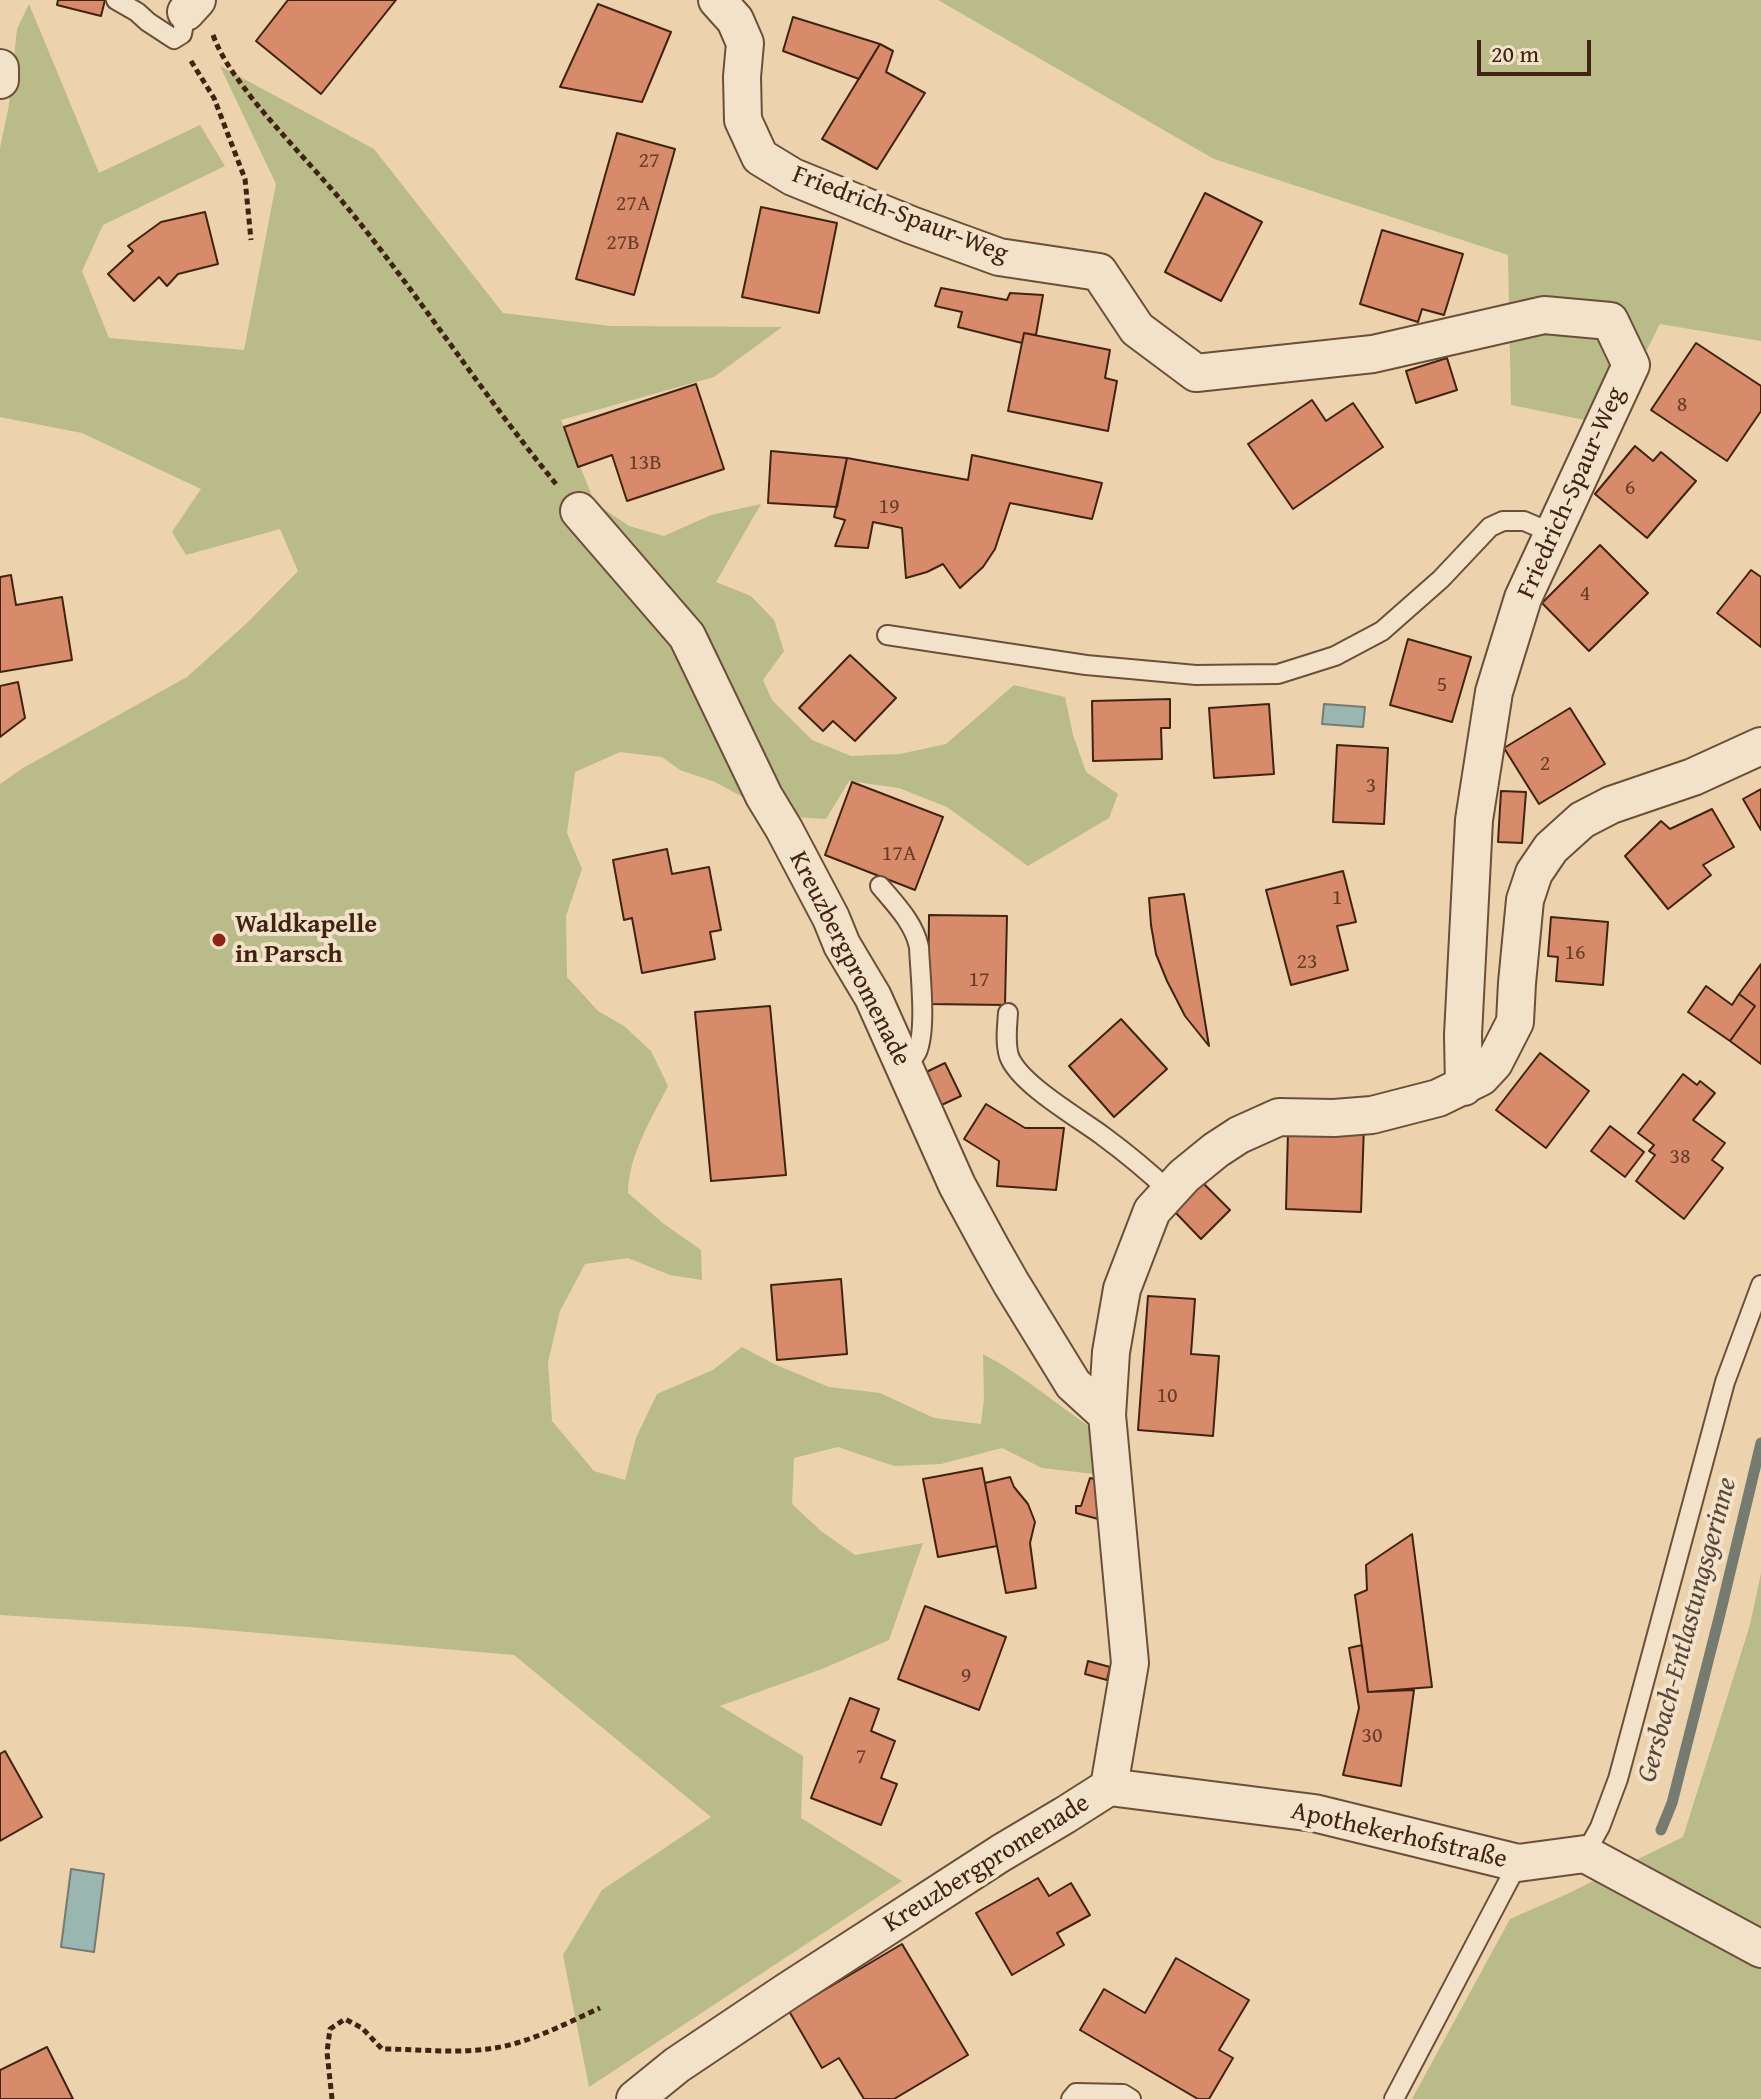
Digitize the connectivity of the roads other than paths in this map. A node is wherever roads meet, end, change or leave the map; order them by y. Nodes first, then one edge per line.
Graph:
1 (116, 0) edge
2 (717, 0) edge
3 (186, 17) edge
4 (0, 68) edge
5 (0, 80) edge
6 (579, 511) road end
7 (1552, 533) junction
8 (887, 635) dead end
9 (1761, 746) edge
10 (880, 886) dead end
11 (1008, 1013) dead end
12 (903, 1065) junction
13 (1464, 1087) junction
14 (1169, 1191) junction
15 (1761, 1285) edge
16 (1107, 1415) junction
17 (1109, 1787) junction
18 (1585, 1854) junction
19 (1518, 1863) junction
20 (1761, 1949) edge
21 (635, 2099) edge
22 (1071, 2099) edge
23 (1131, 2099) edge
24 (1394, 2099) edge

1 - 3 lane
2 - 7 street, Friedrich-Spaur-Weg
4 - 5 street
6 - 12 street, Kreuzbergpromenade
7 - 8 lane
7 - 13 street, Friedrich-Spaur-Weg
9 - 13 street, Kreuzbergpromenade
10 - 12 lane
11 - 14 lane
12 - 16 street, Kreuzbergpromenade
13 - 14 street, Kreuzbergpromenade
14 - 16 street, Kreuzbergpromenade
15 - 18 lane
16 - 17 street, Kreuzbergpromenade
17 - 19 street, Apothekerhofstraße
17 - 21 street, Kreuzbergpromenade
18 - 19 street, Apothekerhofstraße
18 - 20 street
19 - 24 lane
22 - 23 lane

